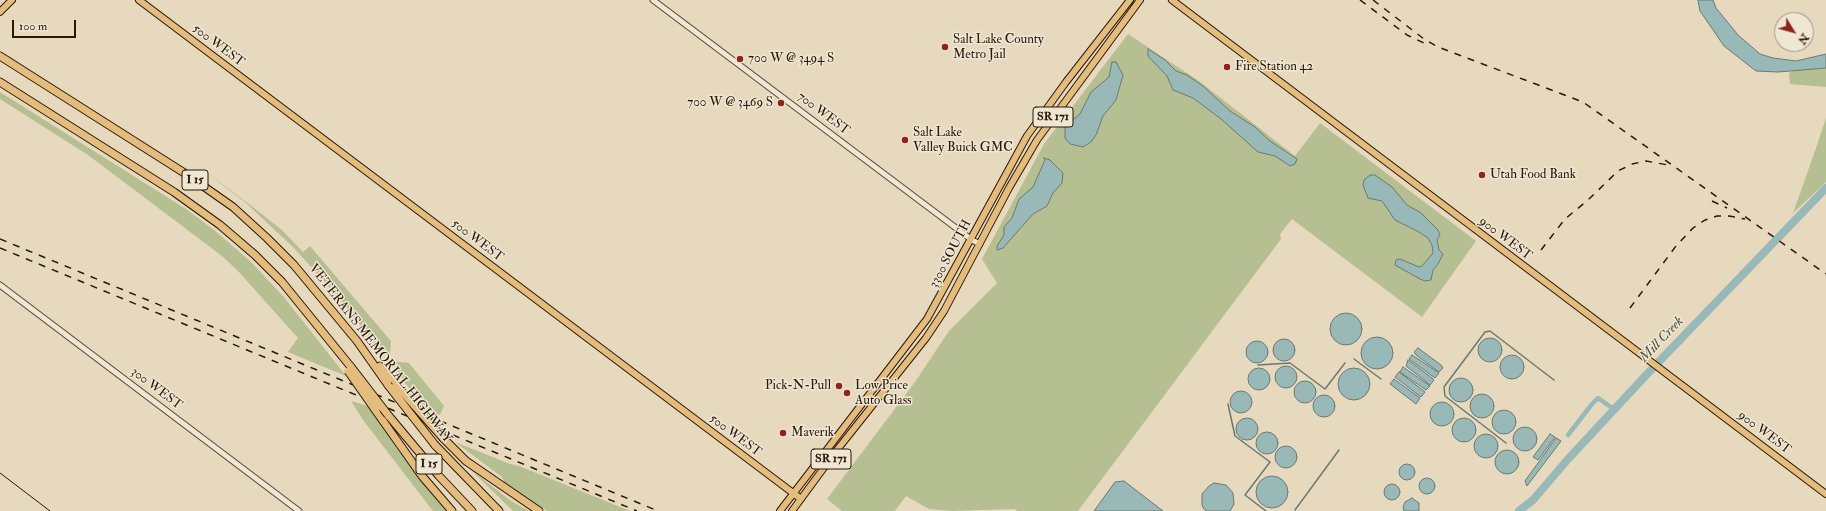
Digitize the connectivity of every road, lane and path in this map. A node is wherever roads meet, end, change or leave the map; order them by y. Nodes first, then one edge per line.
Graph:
1 (12, 0) edge
2 (139, 0) edge
3 (653, 0) edge
4 (1130, 0) edge
5 (1140, 0) edge
6 (1172, 0) edge
7 (0, 12) edge
8 (0, 56) edge
9 (0, 82) edge
10 (972, 240) junction
11 (980, 244) junction
12 (0, 285) edge
13 (358, 342) junction
14 (350, 369) junction
15 (793, 494) junction
16 (1826, 494) edge
17 (801, 499) junction
18 (299, 511) edge
19 (452, 511) edge
20 (472, 511) edge
21 (499, 511) edge
22 (539, 511) edge
23 (780, 511) edge
24 (792, 511) edge

1 - 7 main road
2 - 15 main road, 500 WEST
3 - 10 street, 700 WEST
4 - 10 main road, 3300 SOUTH / SR 171
5 - 11 main road, 3300 SOUTH / SR 171
6 - 16 main road, 900 WEST
8 - 13 highway, VETERANS MEMORIAL HIGHWAY / I 15
9 - 14 highway, I 15
10 - 11 street, 700 WEST
10 - 15 main road, 3300 SOUTH / SR 171
11 - 17 main road, 3300 SOUTH / SR 171
12 - 18 street, 300 WEST
13 - 21 highway, VETERANS MEMORIAL HIGHWAY / I 15, bridge
13 - 22 highway, bridge
14 - 19 highway, bridge
14 - 20 highway, I 15, bridge
15 - 17 main road, 500 WEST
15 - 23 main road, 3300 SOUTH / SR 171
17 - 24 main road, 3300 SOUTH / SR 171

